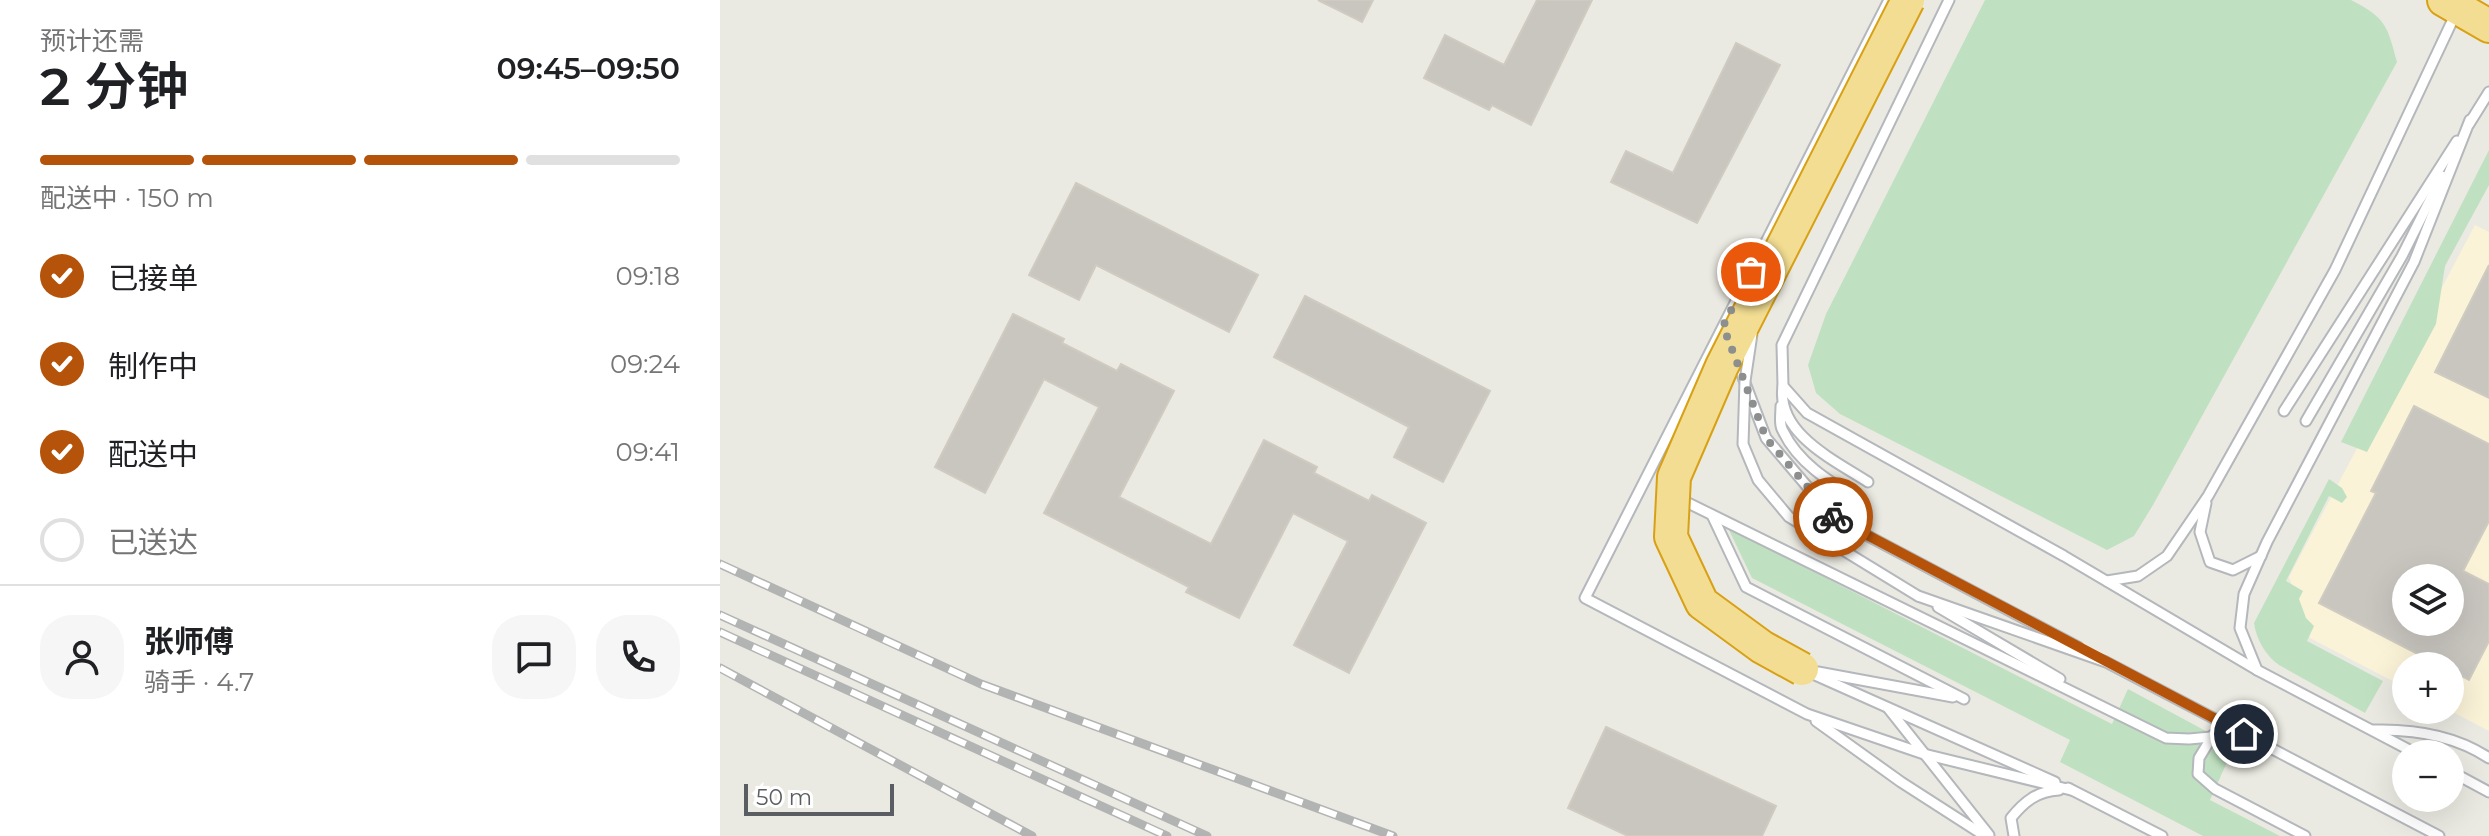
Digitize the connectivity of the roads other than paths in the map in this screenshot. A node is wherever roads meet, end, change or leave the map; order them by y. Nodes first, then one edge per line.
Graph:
1 (1889, 0) edge
2 (1908, 0) edge
3 (1949, 0) edge
4 (2451, 4) edge
5 (2489, 26) edge
6 (2489, 92) edge
7 (2470, 120) junction
8 (1758, 295) junction
9 (1723, 326) junction
10 (1783, 386) junction
11 (1781, 402) junction
12 (2284, 411) dead end
13 (2306, 421) dead end
14 (1644, 481) junction
15 (1868, 482) dead end
16 (2208, 496) junction
17 (1858, 499) dead end
18 (1711, 514) junction
19 (2261, 556) junction
20 (2107, 581) junction
21 (1918, 596) junction
22 (2106, 662) junction
23 (1802, 669) junction
24 (2257, 670) junction
25 (1886, 706) junction
26 (1807, 714) junction
27 (2122, 716) junction
28 (2372, 730) junction
29 (2244, 734) junction
30 (2213, 735) junction
31 (2392, 741) edge
32 (1924, 754) junction
33 (2489, 758) edge
34 (2464, 779) edge
35 (2071, 790) junction
36 (2489, 792) edge
37 (1988, 836) edge
38 (2014, 836) edge
39 (2162, 836) edge
40 (2305, 836) edge
41 (2439, 836) edge

1 - 9 lane
2 - 8 highway, bridge
3 - 10 lane
4 - 5 highway
4 - 16 lane
6 - 7 lane
7 - 12 lane
7 - 13 lane
7 - 19 lane
8 - 21 lane, bridge
8 - 23 highway, bridge
9 - 14 lane
9 - 22 lane
10 - 11 lane
10 - 20 lane
11 - 15 lane
11 - 17 lane
14 - 18 lane
14 - 26 lane
16 - 19 lane
16 - 20 lane
18 - 23 lane
18 - 27 lane
19 - 24 lane
20 - 24 lane
21 - 22 lane
21 - 27 lane
22 - 29 lane
23 - 25 lane
24 - 28 lane
25 - 32 lane
25 - 35 lane
26 - 32 lane
26 - 37 lane
27 - 30 lane
28 - 31 lane
28 - 33 lane
29 - 30 lane
29 - 41 lane
30 - 40 lane
32 - 35 lane
32 - 37 lane
34 - 36 lane
35 - 38 lane
35 - 39 lane

